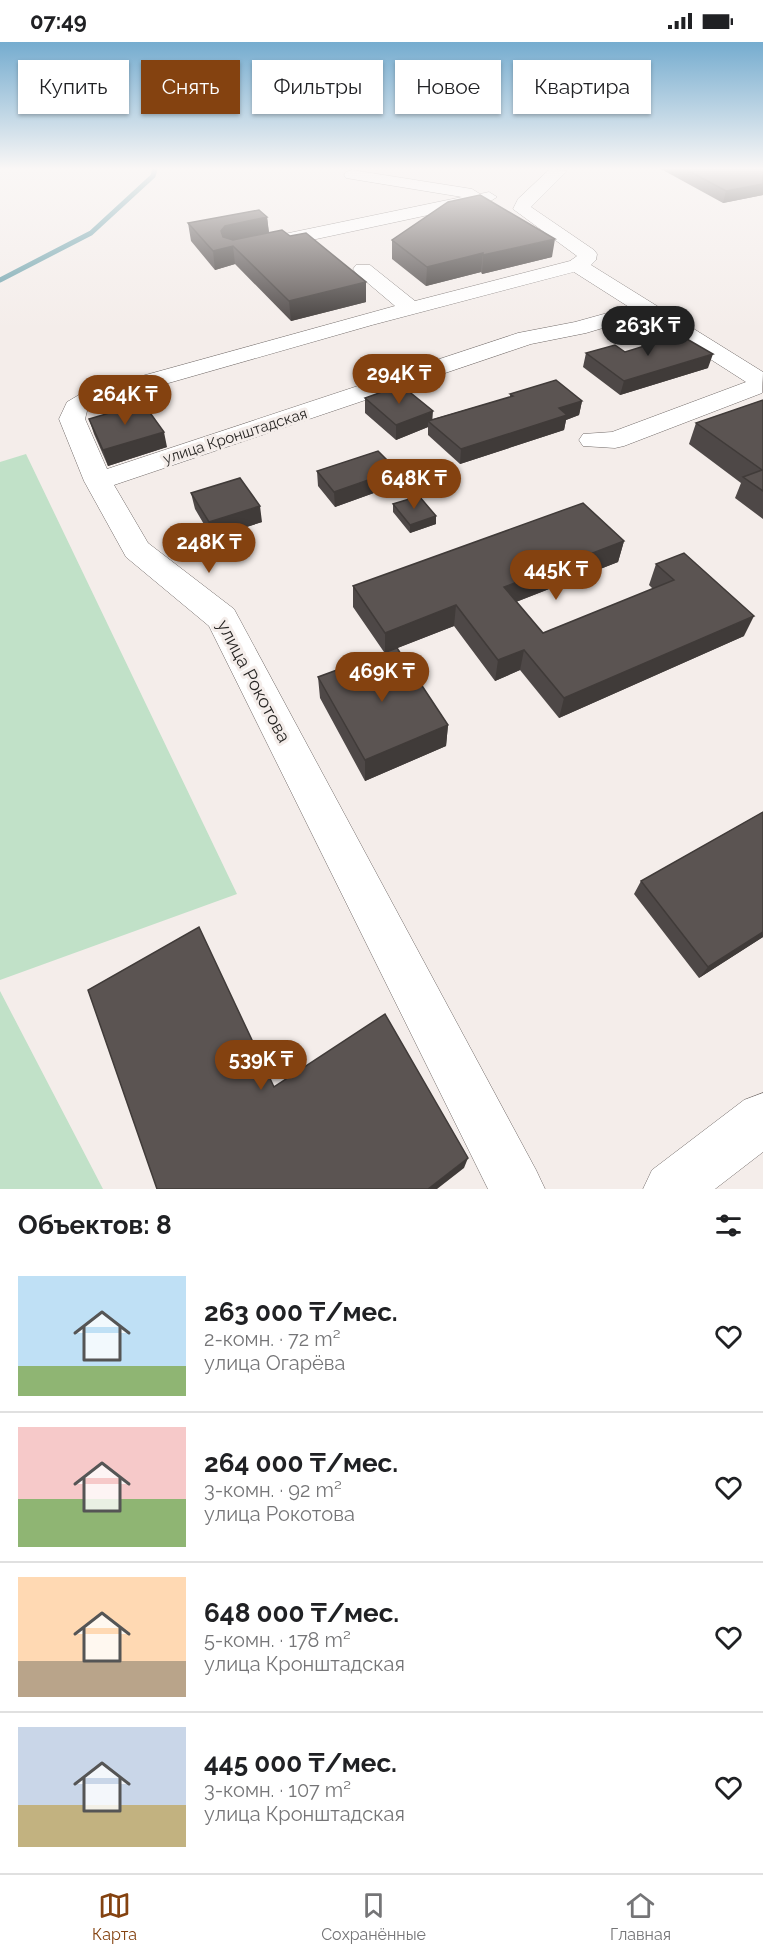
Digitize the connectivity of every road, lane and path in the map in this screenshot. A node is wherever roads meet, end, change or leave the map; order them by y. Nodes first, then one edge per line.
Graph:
1 (384, 223) edge
2 (541, 223) edge
3 (247, 248) edge
4 (577, 265) junction
5 (363, 269) dead end
6 (411, 308) junction
7 (647, 308) junction
8 (761, 382) edge
9 (592, 440) dead end
10 (98, 481) junction
11 (763, 1119) edge
12 (517, 1189) edge
13 (671, 1189) edge

1 - 3 street
2 - 4 street
4 - 6 street, улица Рокотова
4 - 7 street
5 - 6 street
6 - 10 street, улица Рокотова
7 - 8 street
7 - 10 street, улица Кронштадская
8 - 9 street
10 - 12 street, улица Рокотова
11 - 13 street

